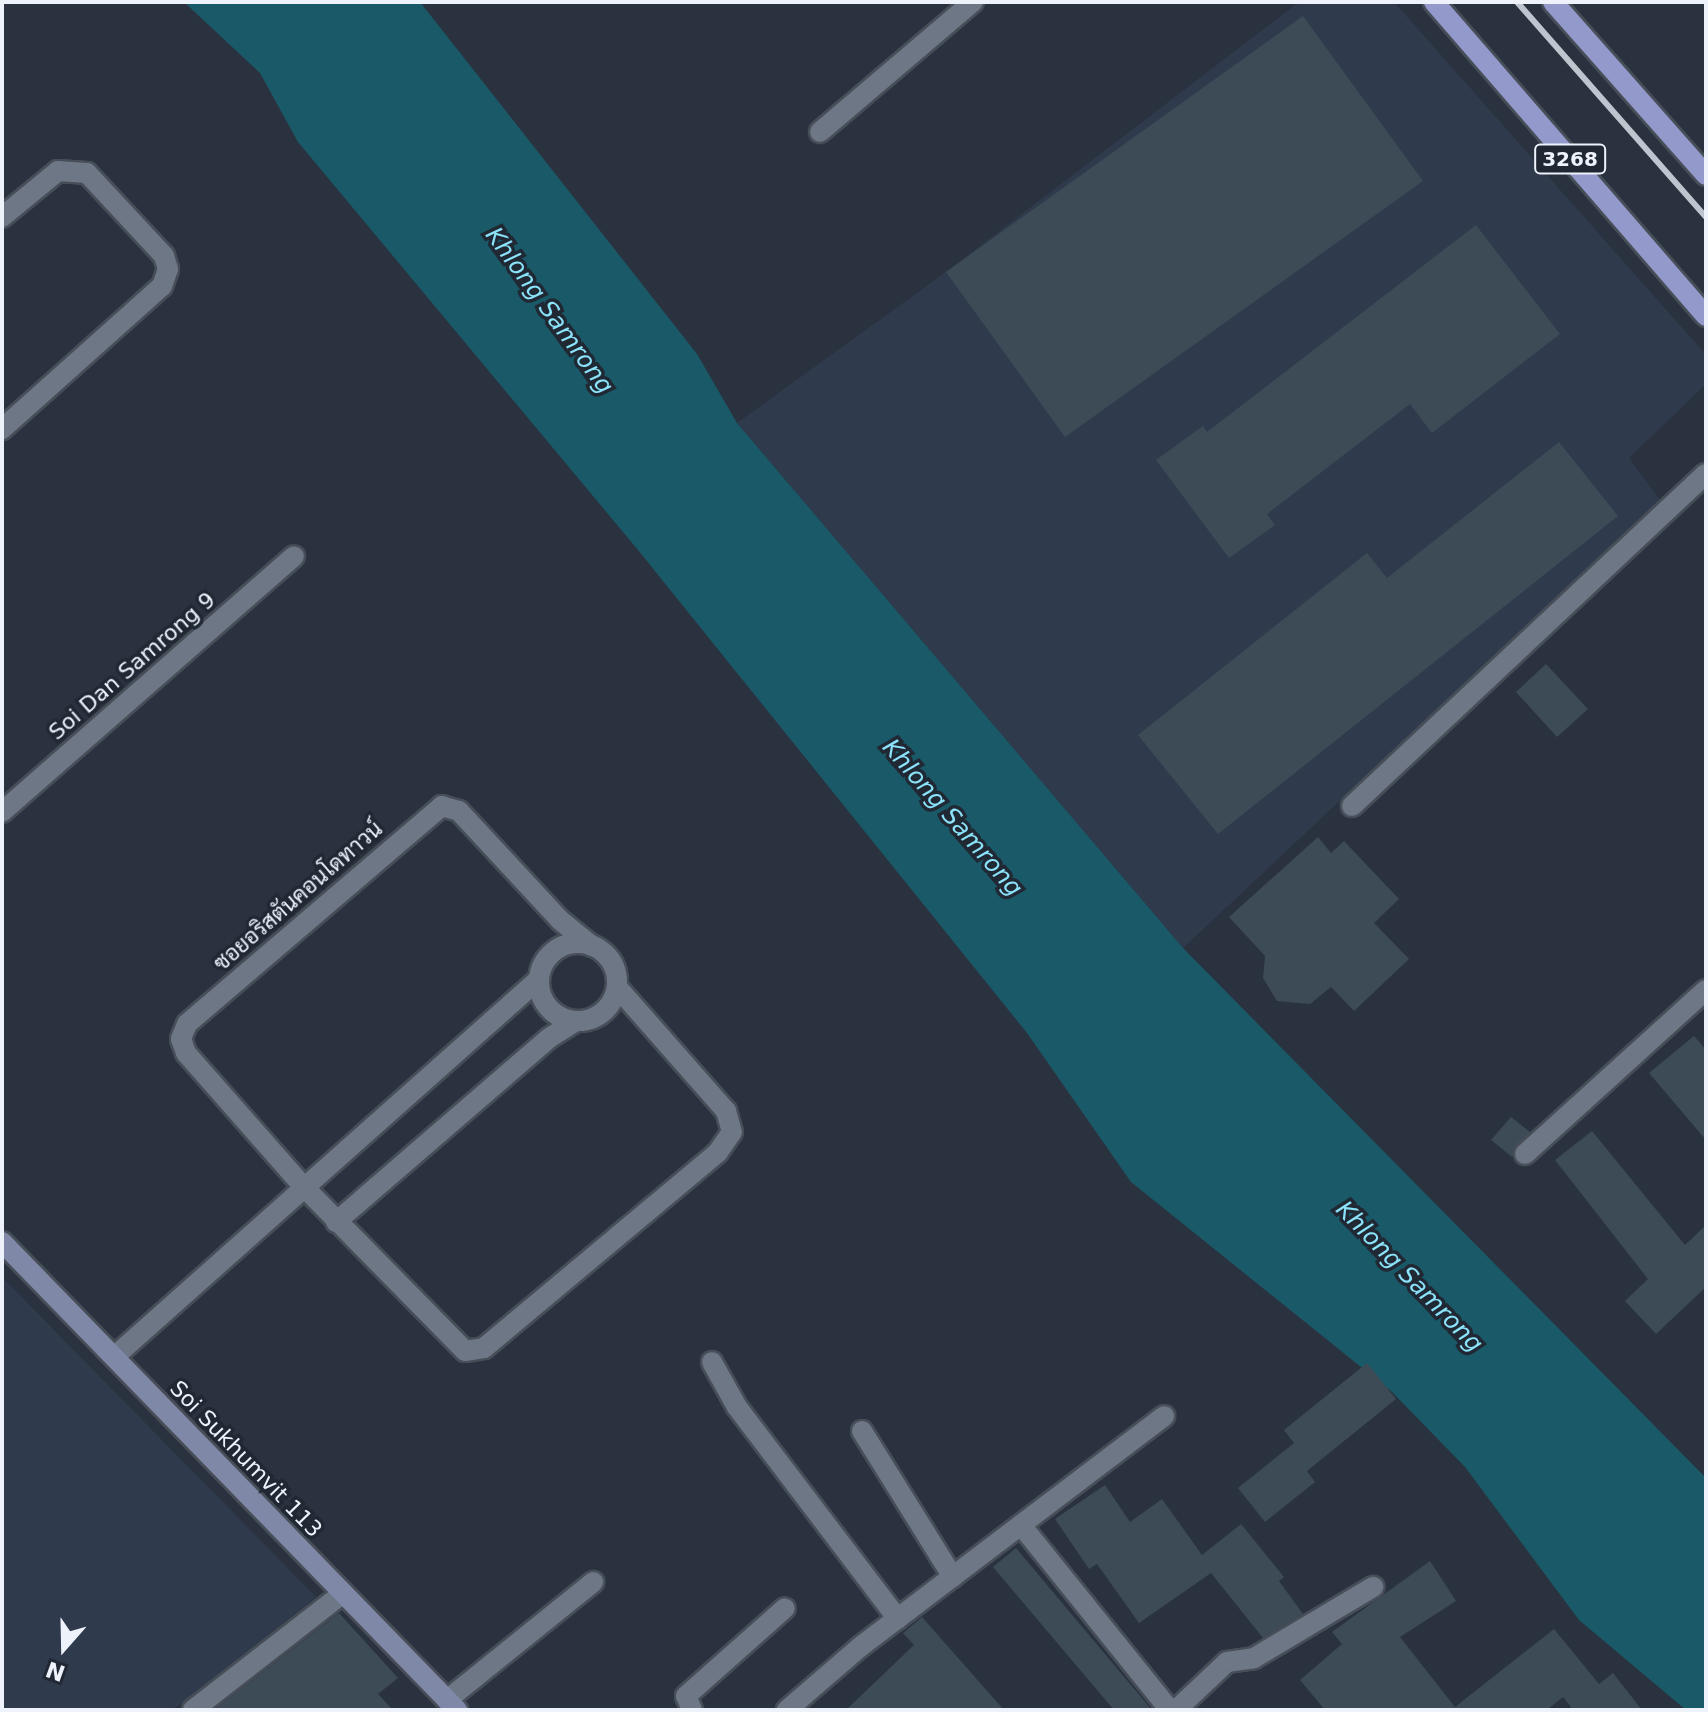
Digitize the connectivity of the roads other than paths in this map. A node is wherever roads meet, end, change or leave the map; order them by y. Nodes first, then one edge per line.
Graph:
1 (973, 2) edge
2 (1434, 2) edge
3 (1553, 2) edge
4 (820, 132) dead end
5 (1706, 175) edge
6 (2, 217) edge
7 (1706, 316) edge
8 (2, 429) edge
9 (1706, 474) edge
10 (294, 556) dead end
11 (1352, 806) dead end
12 (2, 812) edge
13 (592, 946) junction
14 (539, 979) junction
15 (617, 987) junction
16 (1706, 990) edge
17 (576, 1021) junction
18 (1525, 1154) dead end
19 (303, 1186) junction
20 (336, 1222) junction
21 (2, 1242) edge
22 (114, 1357) junction
23 (712, 1362) dead end
24 (1164, 1416) dead end
25 (862, 1431) dead end
26 (1021, 1525) junction
27 (953, 1577) junction
28 (593, 1582) dead end
29 (1373, 1587) dead end
30 (342, 1594) junction
31 (785, 1608) dead end
32 (898, 1619) junction
33 (452, 1705) edge
34 (193, 1710) edge
35 (692, 1710) edge
36 (787, 1710) edge
37 (1173, 1710) edge

1 - 4 street
2 - 7 main road, 3268
3 - 5 main road
6 - 8 street
9 - 11 street
10 - 12 street, Soi Dan Samrong 9
13 - 14 street
13 - 15 street, ซอยอริสตันคอนโดทาวน์
13 - 19 street, ซอยอริสตันคอนโดทาวน์
14 - 17 street
14 - 19 street
15 - 17 street
15 - 20 street, ซอยอริสตันคอนโดทาวน์
16 - 18 street
17 - 20 street
19 - 20 street, ซอยอริสตันคอนโดทาวน์
19 - 22 street
21 - 22 main road, Soi Sukhumvit 113
22 - 30 main road, Soi Sukhumvit 113
23 - 32 street
24 - 26 street
25 - 27 street
26 - 27 street
26 - 37 street
27 - 32 street
28 - 33 street
29 - 37 street
30 - 33 main road, Soi Sukhumvit 113
30 - 34 street
31 - 35 street
32 - 36 street

